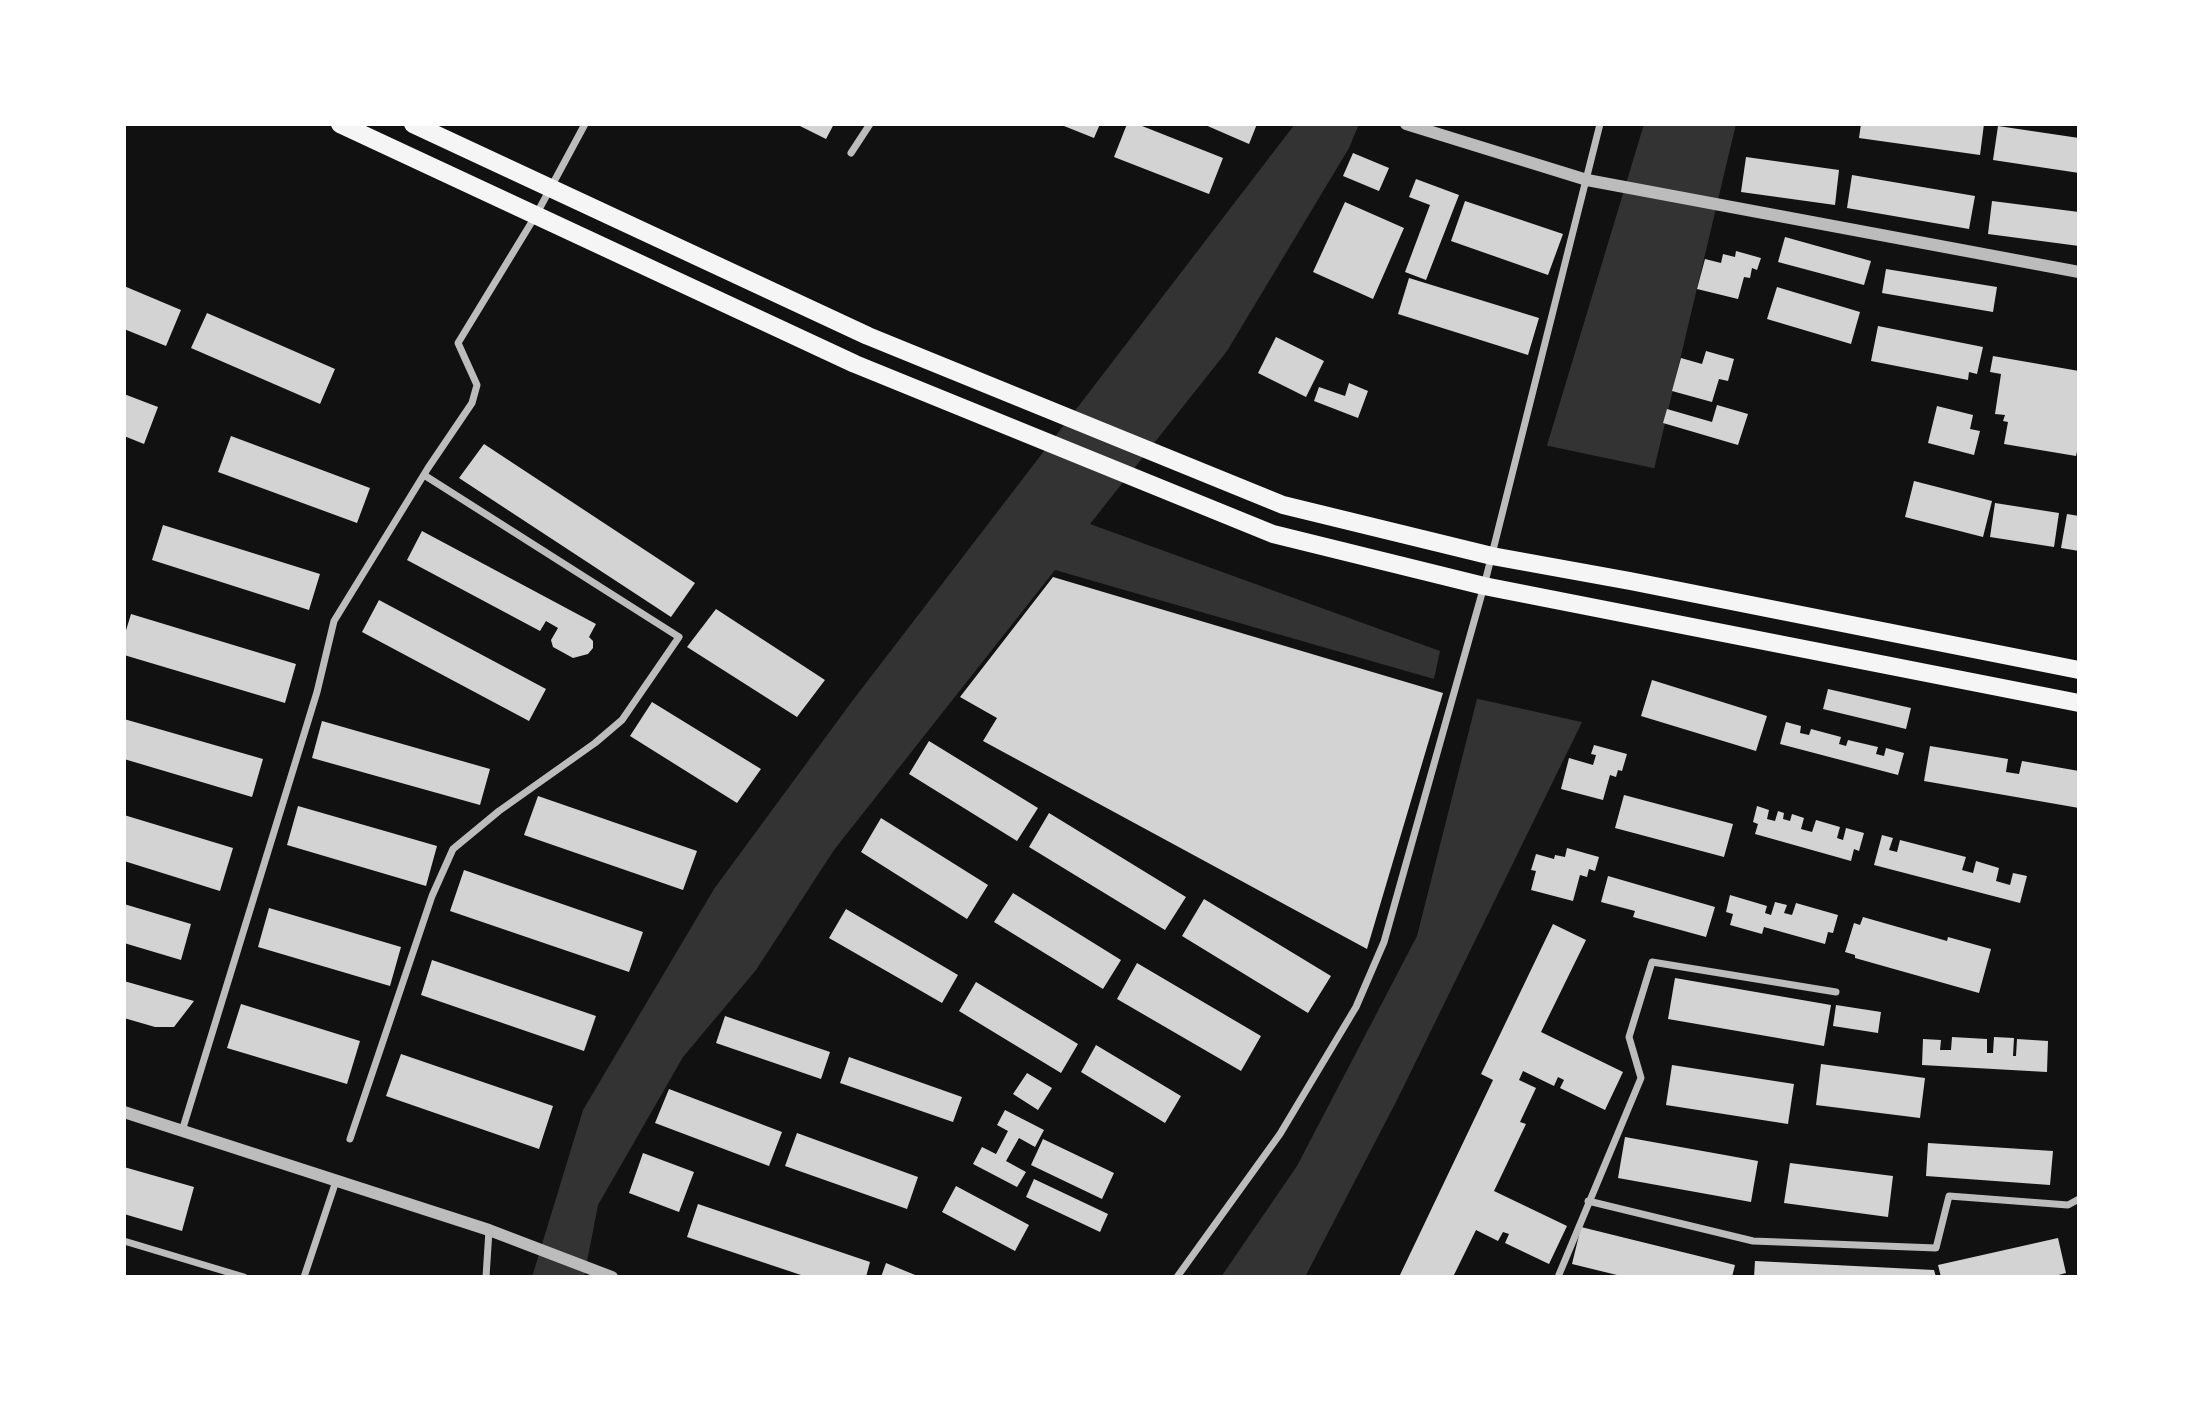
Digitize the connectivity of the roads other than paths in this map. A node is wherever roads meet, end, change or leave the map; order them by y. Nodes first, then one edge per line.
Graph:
1 (340, 124) edge
2 (413, 124) edge
3 (585, 124) edge
4 (870, 124) edge
5 (1406, 124) edge
6 (1600, 124) edge
7 (851, 153) dead end
8 (1587, 180) junction
9 (549, 187) junction
10 (536, 215) junction
11 (2079, 272) edge
12 (424, 475) junction
13 (1492, 556) junction
14 (1493, 588) junction
15 (2079, 670) edge
16 (2079, 703) edge
17 (1836, 992) dead end
18 (124, 1112) edge
19 (182, 1131) junction
20 (350, 1139) dead end
21 (336, 1181) junction
22 (2079, 1199) edge
23 (1588, 1200) junction
24 (489, 1230) junction
25 (124, 1241) edge
26 (244, 1277) edge
27 (304, 1277) edge
28 (486, 1277) edge
29 (612, 1277) edge
30 (1177, 1277) edge
31 (1558, 1277) edge

1 - 10 main road
2 - 9 main road
3 - 9 street
4 - 7 street
5 - 8 street
6 - 8 street
8 - 11 street
8 - 13 street
9 - 10 street
9 - 13 main road
10 - 12 street
10 - 14 main road
12 - 19 street
12 - 20 street
13 - 14 street
13 - 15 main road
14 - 16 main road
14 - 30 street
17 - 23 street
18 - 19 street
19 - 21 street
21 - 24 street
21 - 27 street
22 - 23 street
23 - 31 street
24 - 28 street
24 - 29 street
25 - 26 street

